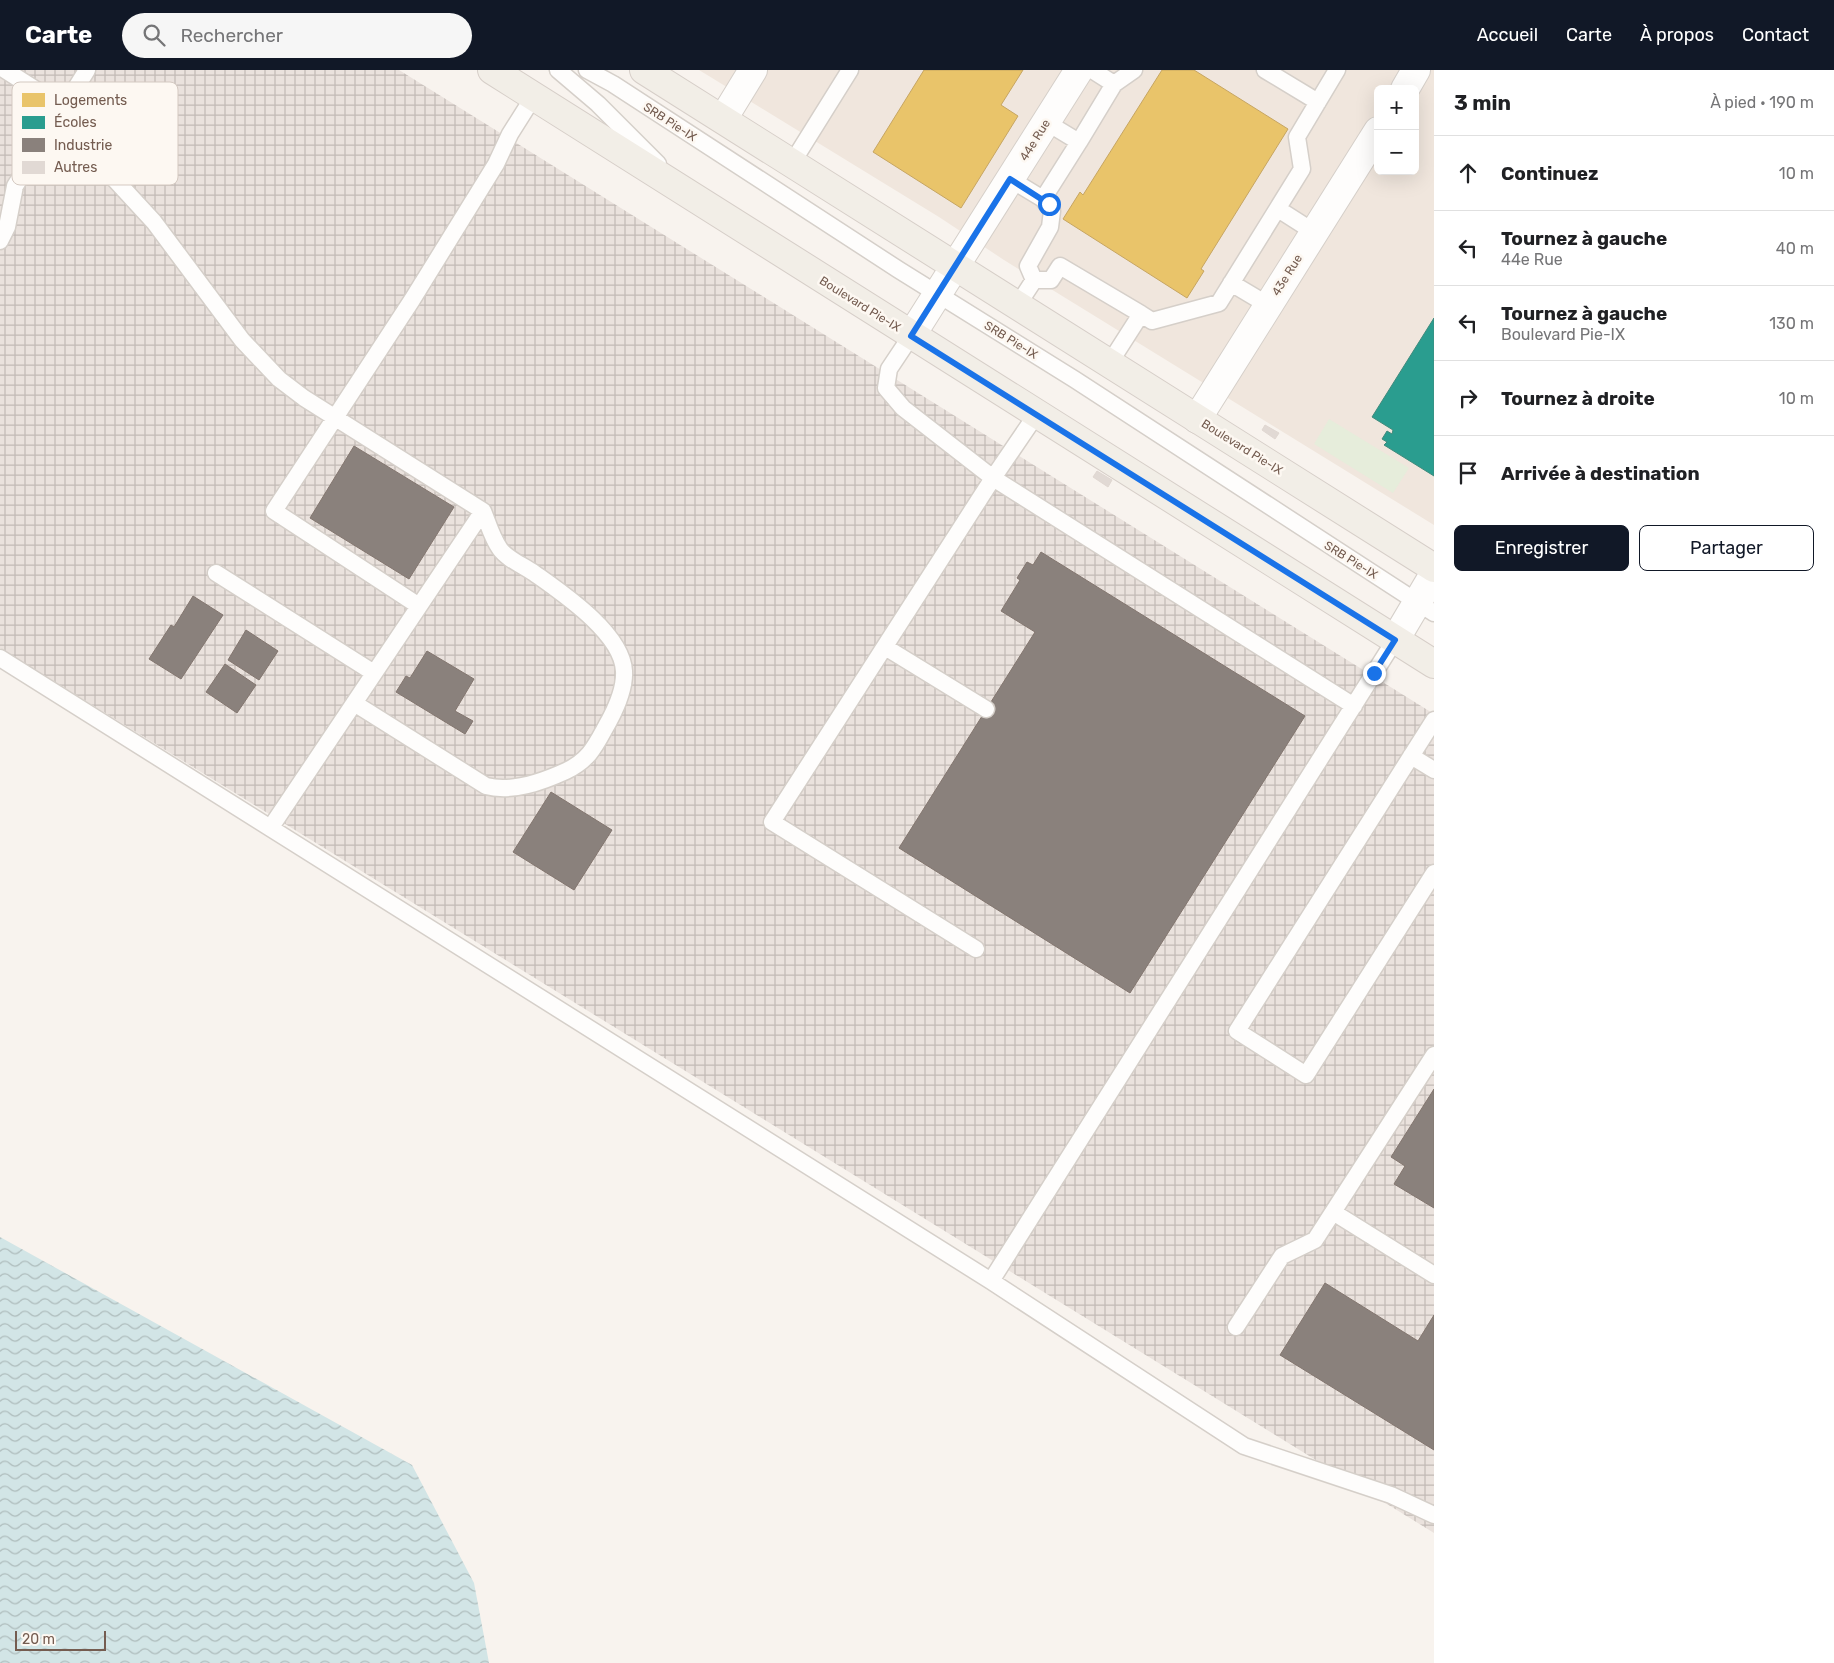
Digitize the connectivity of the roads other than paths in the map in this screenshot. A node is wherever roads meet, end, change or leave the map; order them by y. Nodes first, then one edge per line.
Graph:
1 (5, 70) edge
2 (87, 70) edge
3 (492, 70) edge
4 (558, 70) edge
5 (587, 70) edge
6 (753, 70) edge
7 (850, 70) edge
8 (1079, 70) edge
9 (1092, 70) edge
10 (1134, 70) edge
11 (1264, 70) edge
12 (1337, 70) edge
13 (1416, 70) edge
14 (652, 72) edge
15 (24, 82) edge
16 (79, 82) edge
17 (1114, 84) junction
18 (1407, 85) edge
19 (534, 96) junction
20 (1318, 102) junction
21 (723, 119) junction
22 (1046, 122) junction
23 (1374, 137) edge
24 (1079, 142) junction
25 (792, 163) junction
26 (1010, 179) junction
27 (120, 185) edge
28 (15, 186) joint
29 (0, 197) edge
30 (690, 197) junction
31 (1043, 199) junction
32 (1278, 208) junction
33 (1314, 232) junction
34 (0, 241) edge
35 (1036, 251) junction
36 (955, 266) junction
37 (1060, 266) junction
38 (1034, 280) junction
39 (1231, 284) junction
40 (937, 294) junction
41 (1268, 305) junction
42 (1017, 306) junction
43 (1141, 314) junction
44 (911, 336) junction
45 (1109, 364) junction
46 (1036, 415) junction
47 (335, 417) junction
48 (1197, 419) junction
49 (993, 478) junction
50 (483, 511) junction
51 (1434, 568) edge
52 (216, 573) dead end
53 (1434, 574) edge
54 (419, 606) junction
55 (1426, 608) edge
56 (1395, 640) junction
57 (885, 646) junction
58 (0, 658) edge
59 (1434, 664) edge
60 (374, 673) junction
61 (354, 703) junction
62 (1354, 706) junction
63 (986, 709) dead end
64 (1434, 720) edge
65 (1411, 756) junction
66 (1434, 770) edge
67 (271, 827) junction
68 (1434, 873) edge
69 (976, 949) dead end
70 (1434, 1055) edge
71 (1333, 1212) junction
72 (1434, 1275) edge
73 (991, 1282) junction
74 (1236, 1326) dead end
75 (1434, 1516) edge

1 - 15 lane
2 - 16 lane
3 - 19 main road, Boulevard Pie-IX
4 - 30 lane
5 - 40 lane, SRB Pie-IX
6 - 21 street
7 - 25 lane
8 - 22 street, 44e Rue
9 - 17 lane
10 - 17 lane
11 - 20 lane
12 - 20 lane
13 - 18 street
14 - 21 main road, Boulevard Pie-IX
17 - 24 lane
19 - 30 main road, Boulevard Pie-IX
19 - 47 lane
20 - 32 lane
21 - 25 main road, Boulevard Pie-IX
22 - 24 lane
22 - 26 street, 44e Rue
23 - 33 street, 43e Rue
24 - 31 lane
25 - 36 main road, Boulevard Pie-IX
26 - 31 lane
26 - 36 street, 44e Rue
27 - 47 lane
28 - 29 lane
28 - 34 lane
30 - 44 main road, Boulevard Pie-IX
31 - 35 lane
32 - 33 lane
32 - 39 lane
33 - 41 street, 43e Rue
35 - 37 lane
35 - 38 lane
36 - 40 street, 44e Rue
36 - 42 main road, Boulevard Pie-IX
37 - 38 lane
37 - 43 lane
38 - 42 lane
39 - 41 lane
39 - 43 lane
40 - 44 street, 44e Rue
40 - 55 lane, SRB Pie-IX
41 - 48 street, 43e Rue
42 - 45 main road, Boulevard Pie-IX
43 - 45 lane
44 - 46 main road, Boulevard Pie-IX
44 - 49 lane
45 - 48 main road, Boulevard Pie-IX
46 - 49 lane
46 - 56 main road, Boulevard Pie-IX
47 - 50 lane
47 - 54 lane
48 - 51 main road, Boulevard Pie-IX
49 - 57 lane
49 - 62 lane
50 - 54 lane
50 - 61 lane
52 - 60 lane
53 - 55 street
54 - 60 lane
55 - 56 street
56 - 59 main road, Boulevard Pie-IX
56 - 62 lane
57 - 63 lane
57 - 69 lane
58 - 67 lane
60 - 61 lane
61 - 67 lane
62 - 73 lane
64 - 65 lane
65 - 66 lane
65 - 68 lane
67 - 73 lane
70 - 71 lane
71 - 72 lane
71 - 74 lane
73 - 75 lane

